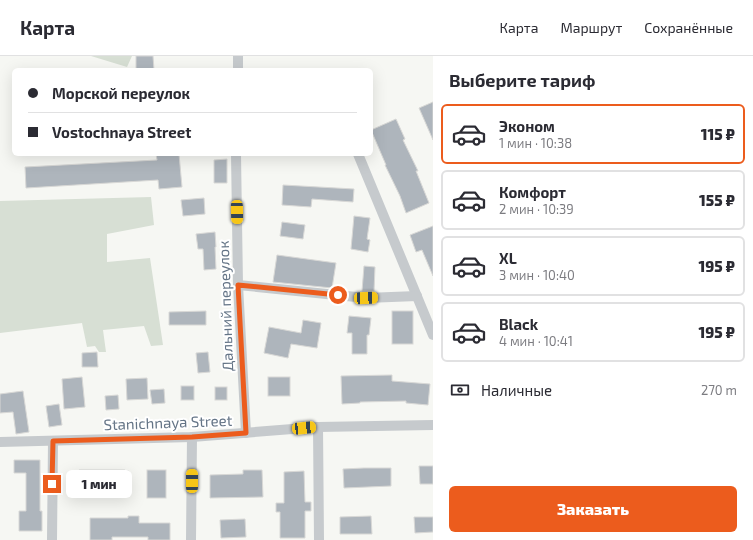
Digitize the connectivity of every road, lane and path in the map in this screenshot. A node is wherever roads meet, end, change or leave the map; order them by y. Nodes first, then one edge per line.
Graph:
1 (238, 56) edge
2 (238, 68) edge
3 (236, 156) edge
4 (359, 156) edge
5 (238, 285) junction
6 (417, 296) junction
7 (433, 335) edge
8 (433, 425) edge
9 (318, 427) junction
10 (246, 433) junction
11 (192, 437) junction
12 (53, 441) junction
13 (0, 442) edge
14 (52, 540) edge
15 (191, 540) edge
16 (319, 540) edge

1 - 2 street
3 - 5 street, Дальний переулок
4 - 6 street
5 - 6 street
5 - 10 street, Дальний переулок
6 - 7 street
8 - 9 street, Stanichnaya Street
9 - 10 street, Stanichnaya Street
9 - 16 street
10 - 11 street, Stanichnaya Street
11 - 12 street, Stanichnaya Street
11 - 15 street
12 - 13 street, Stanichnaya Street
12 - 14 street

